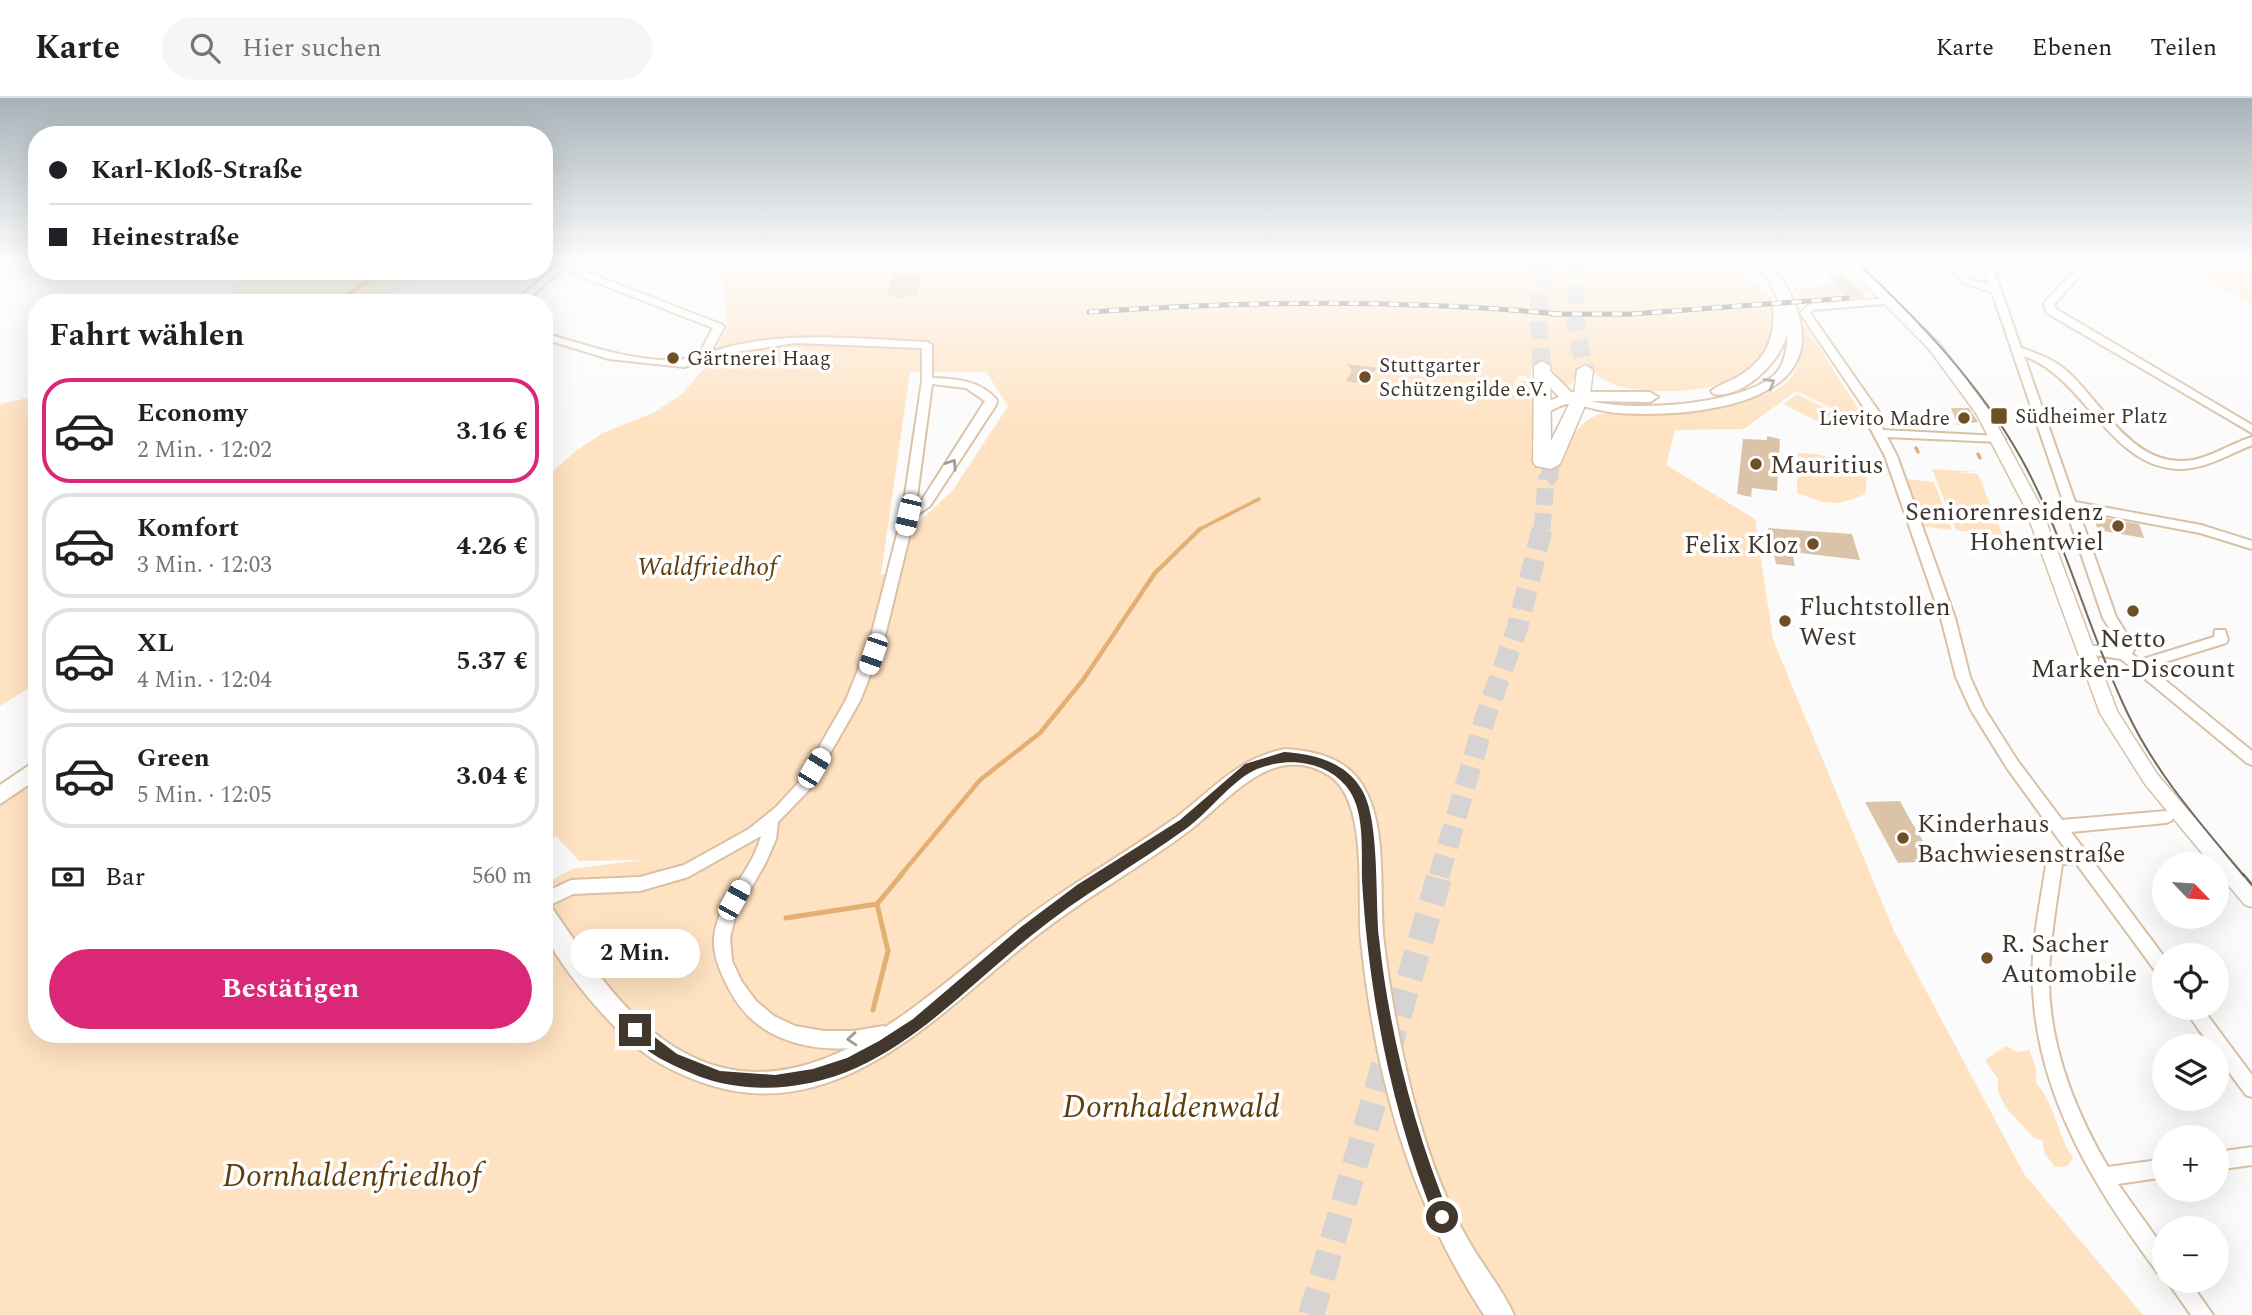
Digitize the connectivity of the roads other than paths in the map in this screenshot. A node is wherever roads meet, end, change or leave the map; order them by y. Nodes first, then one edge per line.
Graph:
1 (690, 316) edge
2 (1782, 316) edge
3 (1792, 316) edge
4 (1807, 316) edge
5 (1905, 316) edge
6 (2004, 316) edge
7 (2059, 316) edge
8 (553, 339) edge
9 (2017, 350) junction
10 (704, 357) junction
11 (1542, 368) joint
12 (1585, 371) joint
13 (927, 381) junction
14 (1622, 395) junction
15 (1576, 398) junction
16 (1542, 409) junction
17 (1608, 409) junction
18 (1567, 424) junction
19 (2252, 430) edge
20 (1878, 433) junction
21 (1999, 439) junction
22 (2252, 441) edge
23 (2073, 505) junction
24 (908, 515) junction
25 (2252, 545) edge
26 (2220, 633) dead end
27 (2085, 650) junction
28 (2124, 655) junction
29 (2138, 666) junction
30 (2252, 759) edge
31 (28, 775) edge
32 (0, 796) edge
33 (2166, 817) dead end
34 (771, 819) junction
35 (2058, 827) junction
36 (2079, 856) junction
37 (553, 896) edge
38 (2252, 899) edge
39 (553, 927) edge
40 (2152, 954) edge
41 (2201, 1020) edge
42 (918, 1023) junction
43 (2252, 1089) edge
44 (2252, 1156) edge
45 (2229, 1159) edge
46 (2152, 1170) edge
47 (2102, 1177) junction
48 (2152, 1248) edge
49 (2186, 1293) edge
50 (1500, 1315) edge
51 (2203, 1315) edge

1 - 10 street
2 - 14 main road
17 -> 3 main road
4 - 20 street
5 - 21 street
6 - 9 street
7 - 19 street
8 - 10 street
9 - 22 street
9 - 23 street
10 - 13 street
11 - 15 main road
11 - 16 main road
12 - 14 main road
12 - 15 main road
13 - 24 street
24 -> 13 street
14 - 15 main road
15 - 16 main road
15 - 17 main road
15 - 18 main road
16 - 18 main road
17 - 18 main road
20 - 21 street
20 - 35 street
21 - 27 street
23 - 25 street
23 - 28 street
24 - 34 street
26 - 29 street
27 - 28 street
27 - 38 street
28 - 29 street
29 - 30 street
31 - 32 main road
33 - 35 street
34 - 37 street
42 -> 34 street
35 - 36 street
36 - 40 street
36 - 47 street
39 - 42 main road
41 - 43 street
42 - 50 main road
44 - 45 street
46 - 47 street
47 - 48 street
49 - 51 street

